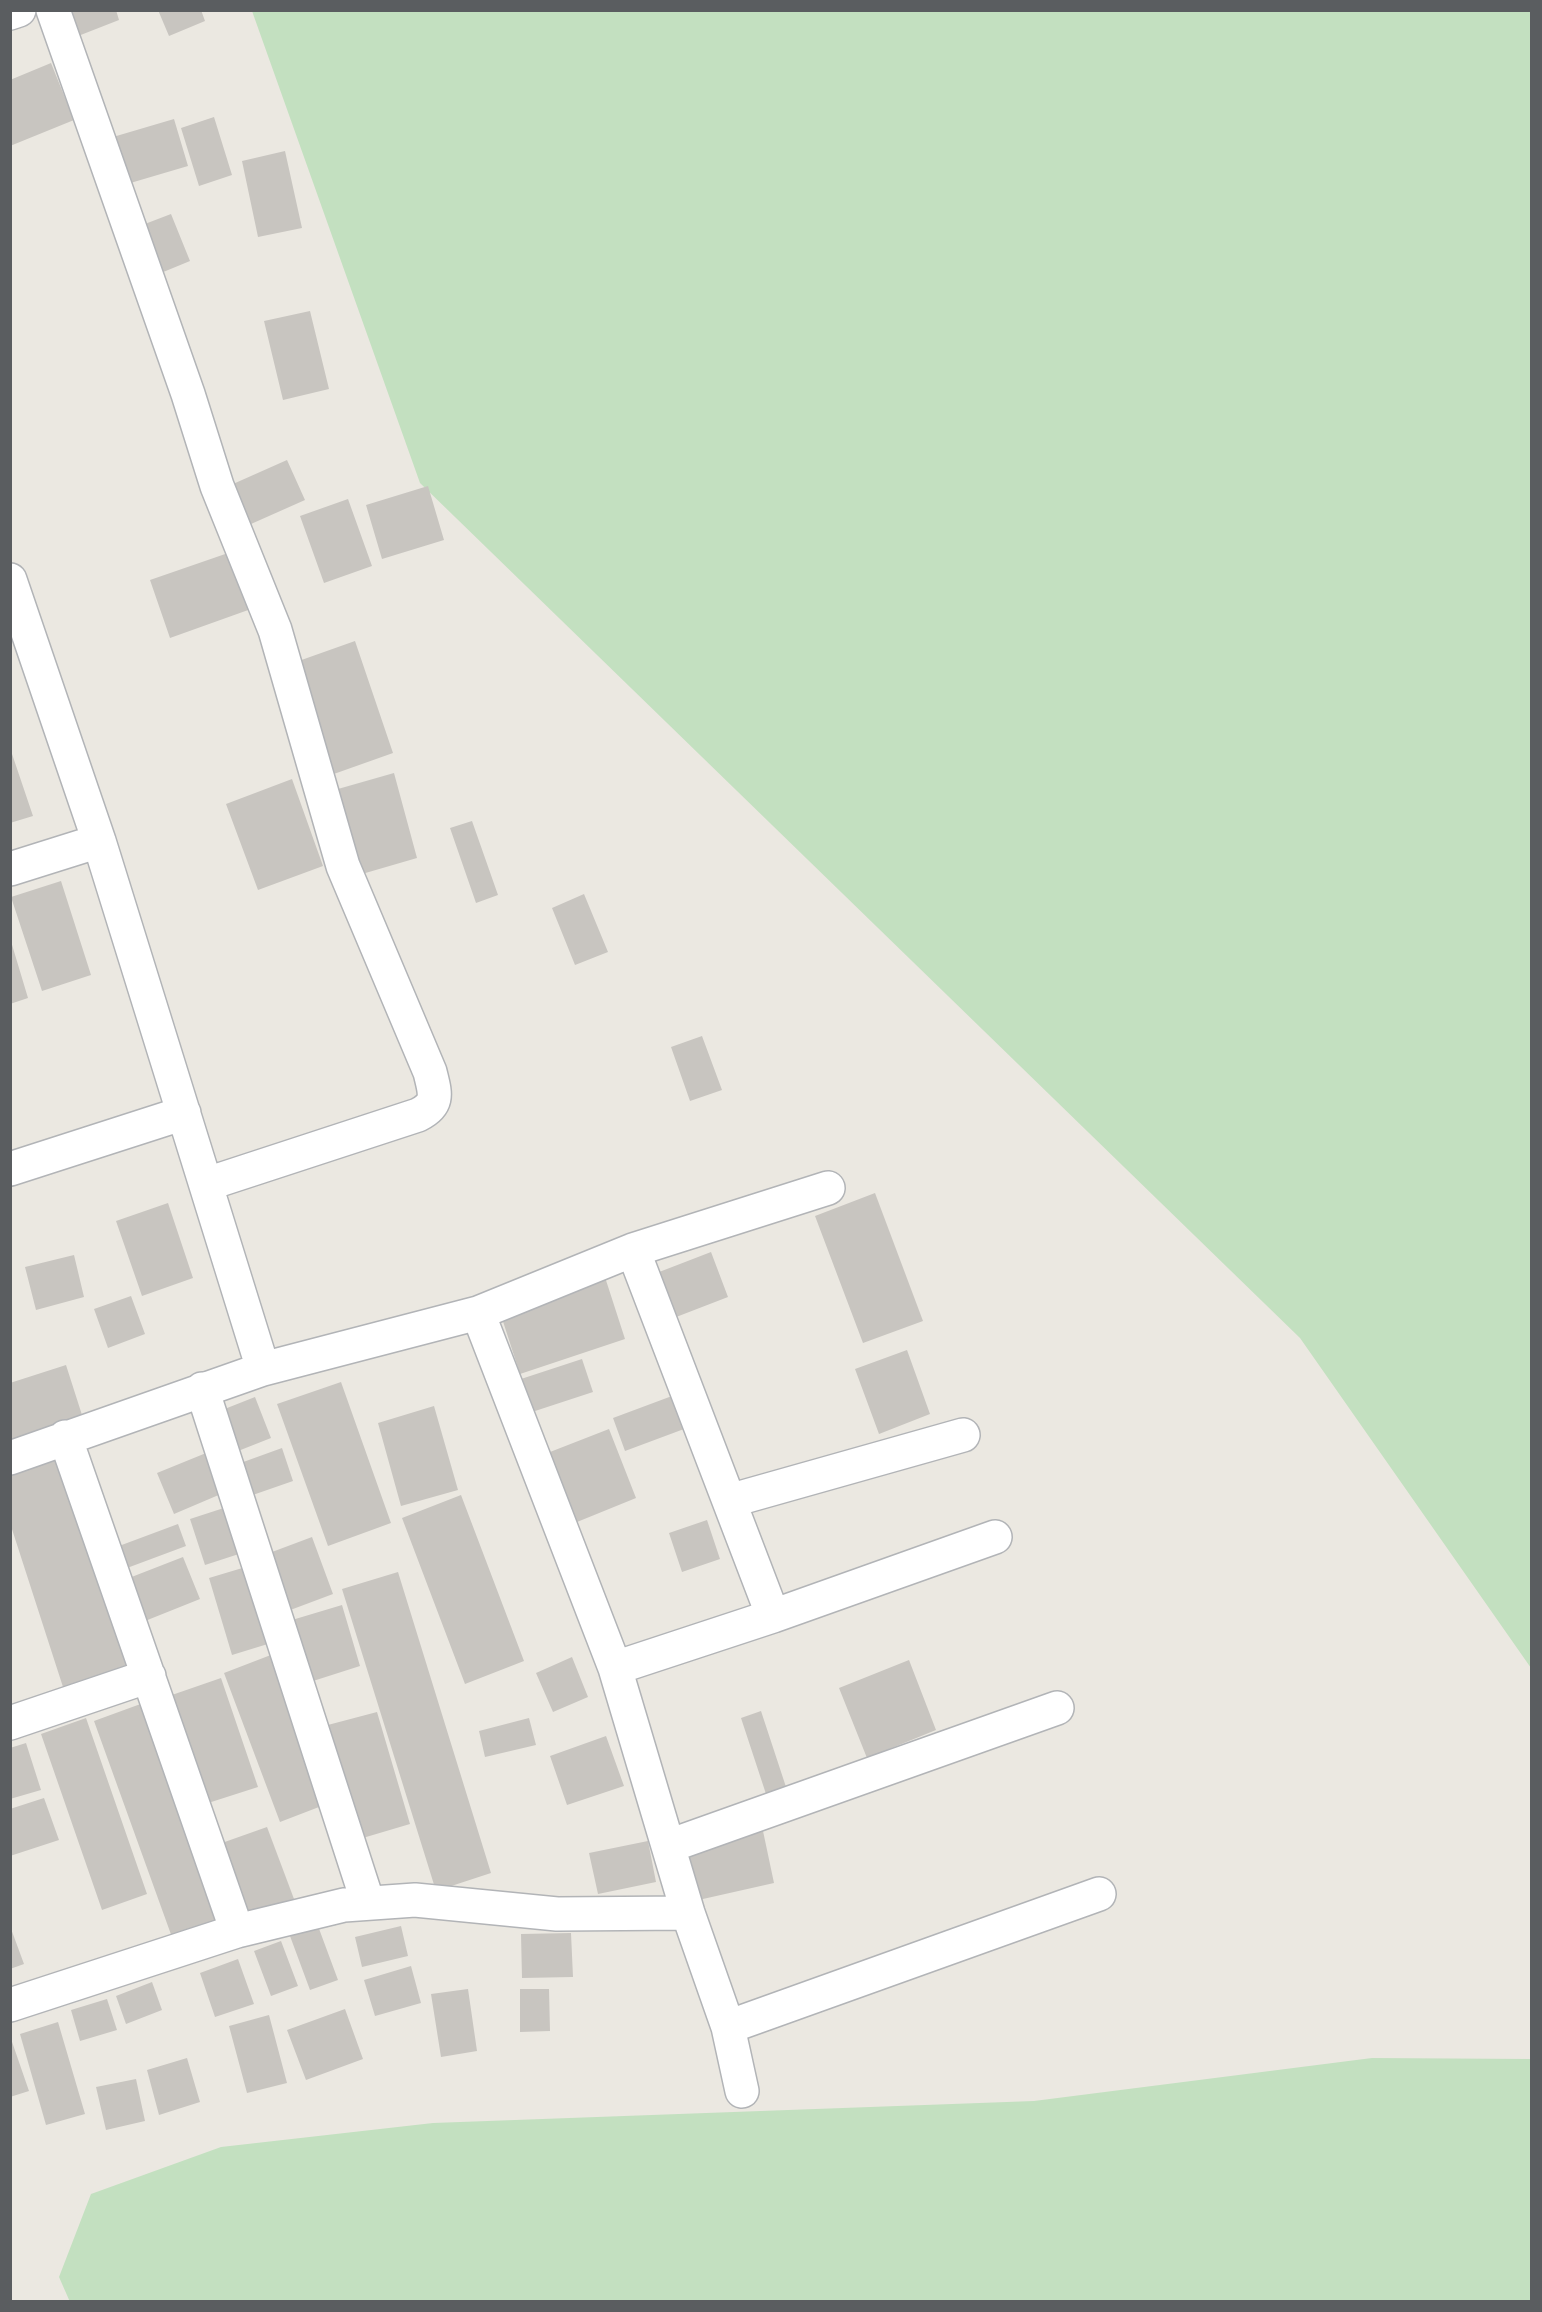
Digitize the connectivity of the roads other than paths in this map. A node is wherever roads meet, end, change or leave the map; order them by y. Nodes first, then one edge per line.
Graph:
1 (19, 10) edge
2 (52, 10) edge
3 (10, 13) edge
4 (10, 580) edge
5 (99, 842) junction
6 (10, 869) edge
7 (184, 1113) junction
8 (10, 1169) edge
9 (207, 1184) junction
10 (828, 1188) dead end
11 (633, 1250) junction
12 (478, 1313) junction
13 (263, 1369) junction
14 (202, 1389) junction
15 (963, 1435) dead end
16 (65, 1437) junction
17 (10, 1458) edge
18 (729, 1501) junction
19 (995, 1538) dead end
20 (773, 1616) junction
21 (615, 1668) junction
22 (149, 1676) junction
23 (1057, 1707) dead end
24 (10, 1723) edge
25 (669, 1846) junction
26 (1099, 1894) dead end
27 (368, 1903) junction
28 (688, 1912) junction
29 (237, 1931) junction
30 (10, 2005) edge
31 (728, 2027) junction
32 (742, 2091) dead end

1 - 3 street
2 - 9 street
4 - 5 street
5 - 6 street
5 - 7 street
7 - 8 street
7 - 9 street
9 - 13 street
10 - 11 street
11 - 12 street
11 - 18 street
12 - 13 street
12 - 21 street
13 - 14 street
14 - 16 street
14 - 27 street
15 - 18 street
16 - 17 street
16 - 22 street
18 - 20 street
19 - 20 street
20 - 21 street
21 - 25 street
22 - 24 street
22 - 29 street
23 - 25 street
25 - 28 street
26 - 31 street
27 - 28 street
27 - 29 street
28 - 31 street
29 - 30 street
31 - 32 street

